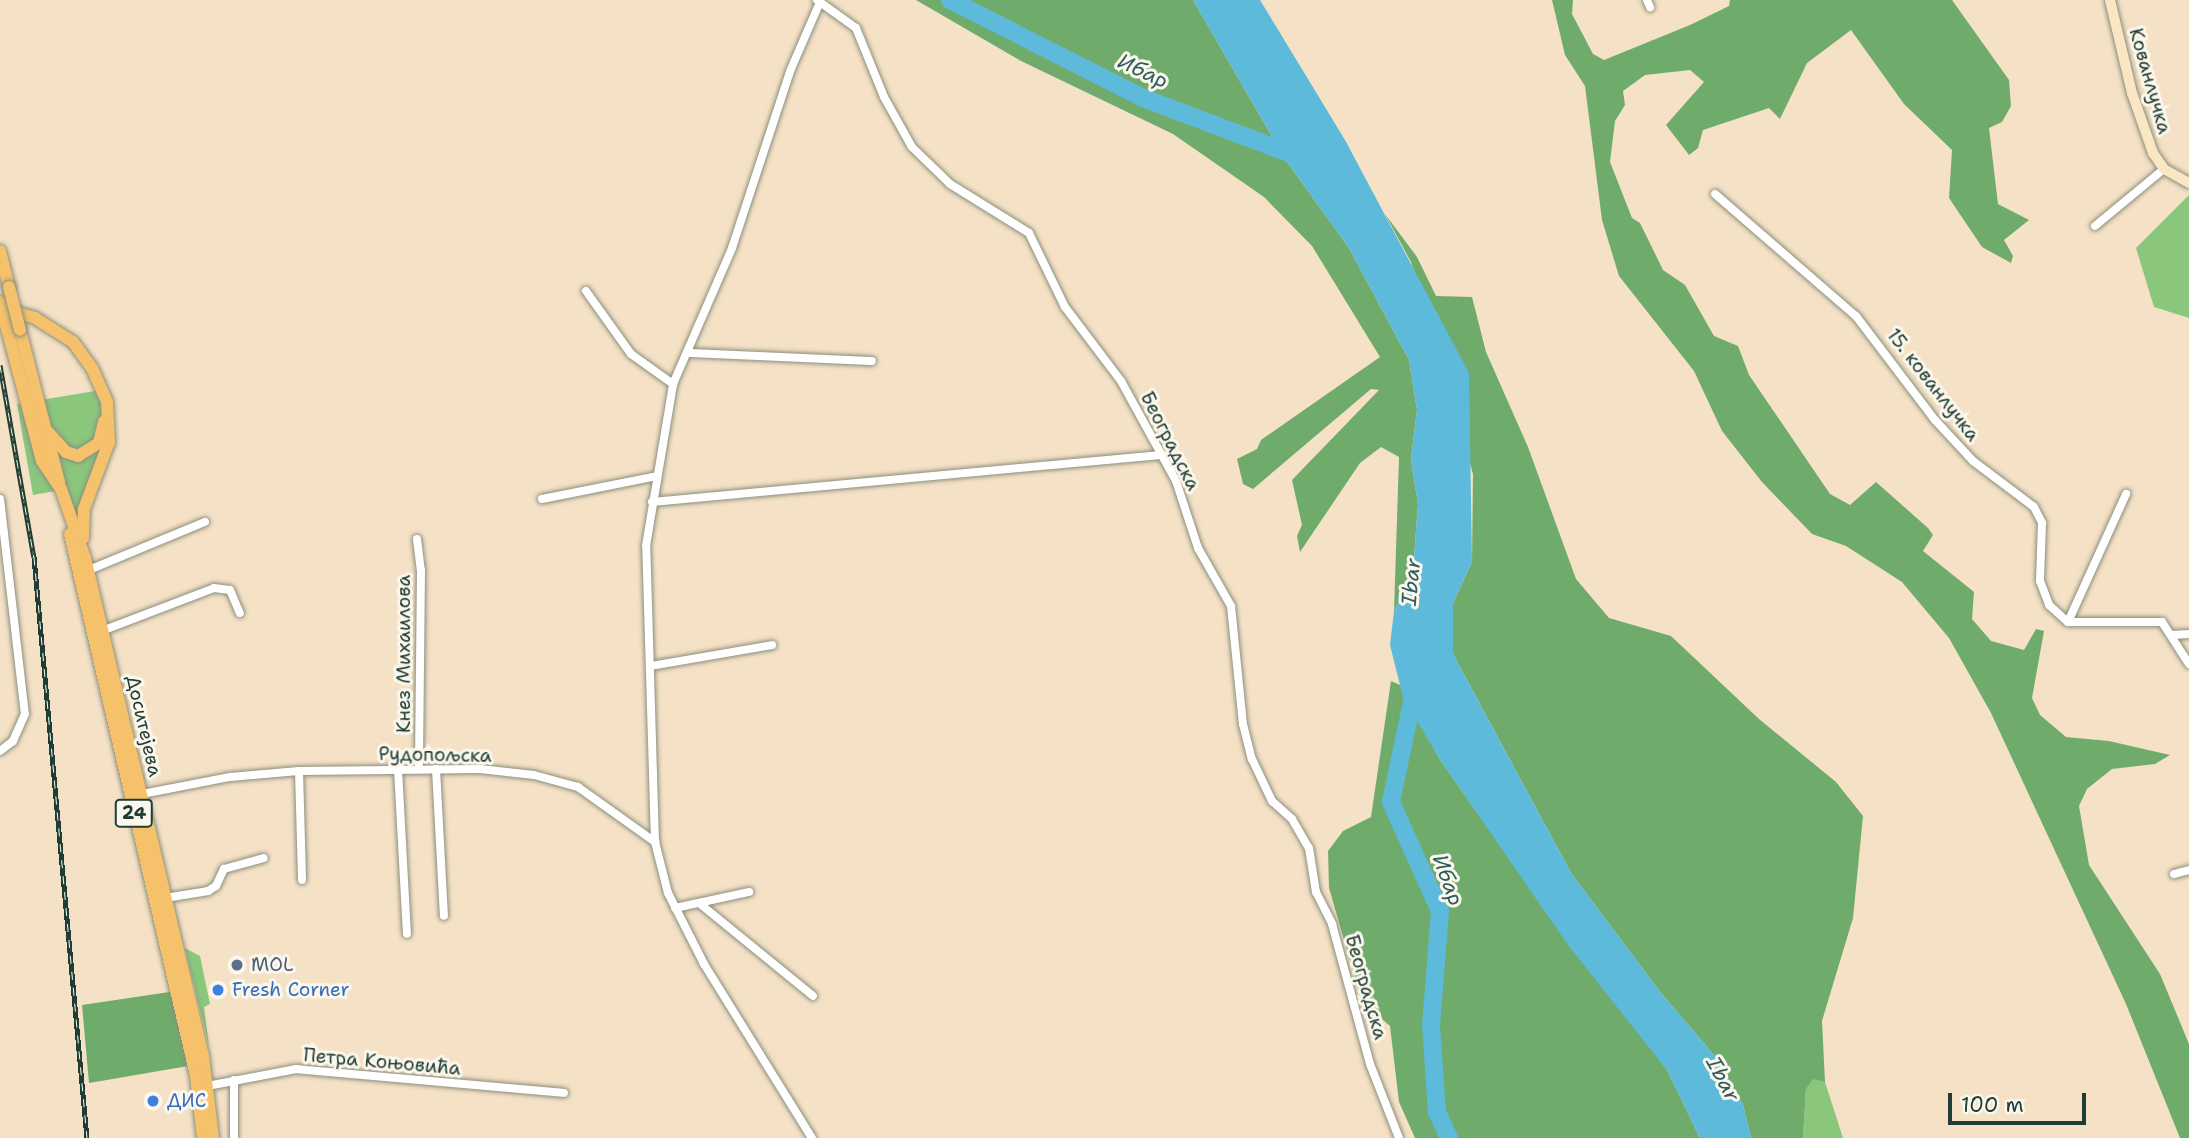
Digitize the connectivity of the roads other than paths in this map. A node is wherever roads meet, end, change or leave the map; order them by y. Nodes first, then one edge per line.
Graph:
1 (2109, 0) edge
2 (818, 1) edge
3 (2164, 169) junction
4 (2189, 183) edge
5 (1715, 194) dead end
6 (2095, 226) dead end
7 (0, 251) edge
8 (586, 291) dead end
9 (1, 307) edge
10 (689, 353) junction
11 (872, 361) dead end
12 (92, 368) junction
13 (673, 384) junction
14 (44, 427) junction
15 (1161, 455) junction
16 (657, 476) junction
17 (61, 489) junction
18 (2126, 494) dead end
19 (0, 499) edge
20 (542, 499) dead end
21 (652, 502) junction
22 (205, 522) dead end
23 (417, 538) dead end
24 (84, 568) junction
25 (240, 613) dead end
26 (2068, 622) junction
27 (97, 633) junction
28 (2189, 634) edge
29 (2171, 635) junction
30 (772, 645) dead end
31 (2189, 664) edge
32 (652, 666) junction
33 (0, 751) edge
34 (398, 769) junction
35 (419, 769) junction
36 (436, 769) junction
37 (299, 771) junction
38 (136, 795) junction
39 (655, 842) junction
40 (264, 858) dead end
41 (2189, 870) edge
42 (2174, 874) dead end
43 (302, 880) dead end
44 (749, 892) dead end
45 (165, 898) junction
46 (699, 903) junction
47 (675, 908) junction
48 (444, 916) dead end
49 (407, 934) dead end
50 (813, 996) dead end
51 (234, 1080) junction
52 (203, 1087) junction
53 (564, 1093) dead end
54 (203, 1138) edge
55 (214, 1138) edge
56 (234, 1138) edge
57 (813, 1138) edge
58 (1399, 1138) edge

1 - 3 street, Кованлучка
2 - 10 street
2 - 15 street, Београдска
3 - 4 street
3 - 6 street
5 - 26 street, 15. кованлучка
7 - 14 main road, Доситејева / 24, bridge
8 - 13 street
9 - 12 main road
9 - 17 main road
10 - 11 street
10 - 13 street
12 - 14 main road
12 - 24 main road
13 - 16 street
14 - 17 main road, Доситејева / 24
15 - 21 street
15 - 58 street, Београдска
16 - 20 street
16 - 21 street
17 - 24 main road, Доситејева / 24
17 - 24 main road, Доситејева / 24
18 - 26 street
19 - 33 street
21 - 32 street
22 - 24 street
23 - 35 street, Кнез Михаилова
24 - 27 main road, Доситејева / 24
25 - 27 street
26 - 29 street
27 - 38 main road, Доситејева / 24
28 - 29 street
29 - 31 street
30 - 32 street
32 - 39 street
34 - 35 street, Рудопољска
34 - 37 street, Рудопољска
34 - 49 street
35 - 36 street, Рудопољска
36 - 39 street, Рудопољска
36 - 48 street
37 - 38 street, Рудопољска
37 - 43 street
38 - 45 main road, Доситејева / 24
38 - 52 main road, Доситејева / 24
39 - 47 street
40 - 45 street
41 - 42 street
44 - 46 street
45 - 52 main road, Доситејева / 24
46 - 47 street
46 - 50 street
47 - 57 street
51 - 52 street, Петра Коњовића
51 - 53 street, Петра Коњовића
51 - 56 street
52 - 54 main road, Доситејева / 24
52 - 55 main road, Доситејева / 24

